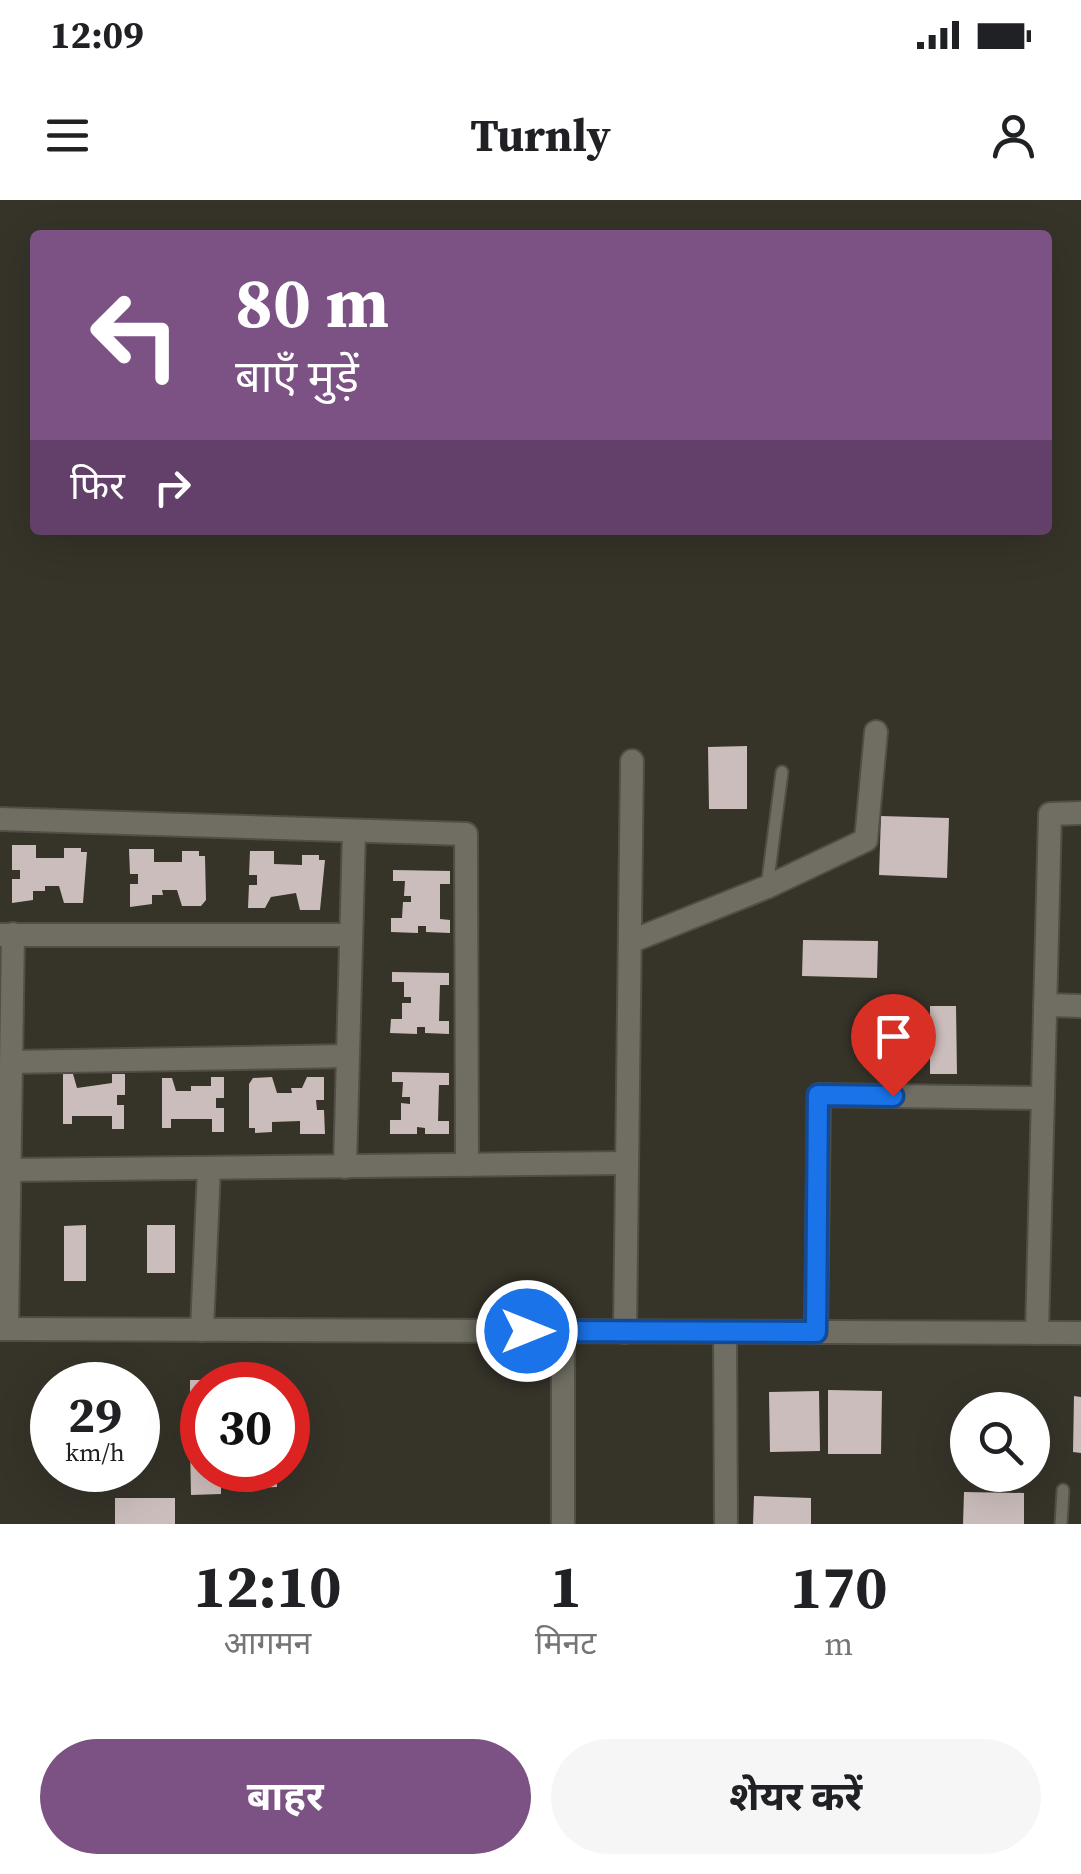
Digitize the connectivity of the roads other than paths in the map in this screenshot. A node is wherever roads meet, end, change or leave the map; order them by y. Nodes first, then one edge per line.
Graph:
1 (876, 732) dead end
2 (632, 761) dead end
3 (782, 772) dead end
4 (1081, 813) edge
5 (0, 819) edge
6 (354, 832) junction
7 (767, 887) junction
8 (6, 935) edge
9 (351, 935) junction
10 (632, 942) junction
11 (1045, 1005) junction
12 (1081, 1006) edge
13 (348, 1056) junction
14 (11, 1062) junction
15 (1043, 1098) junction
16 (625, 1163) junction
17 (467, 1165) junction
18 (345, 1167) junction
19 (209, 1168) junction
20 (9, 1170) junction
21 (4, 1329) edge
22 (202, 1330) junction
23 (563, 1331) junction
24 (625, 1332) junction
25 (725, 1332) junction
26 (816, 1332) junction
27 (1037, 1333) junction
28 (1081, 1333) edge
29 (1063, 1490) dead end
30 (563, 1524) edge
31 (726, 1524) edge
32 (1061, 1524) edge

1 - 7 street
2 - 10 street
3 - 7 lane
4 - 11 street
5 - 6 street
6 - 9 street
6 - 17 street
7 - 10 street
8 - 9 street
8 - 14 street
9 - 13 street
10 - 16 street
11 - 12 street
11 - 15 street
13 - 14 street
13 - 18 street
14 - 20 street
15 - 26 street
15 - 27 street
16 - 17 street
16 - 24 street
17 - 18 street
18 - 19 street
19 - 20 street
19 - 22 street
20 - 21 street
21 - 22 street
22 - 23 street
23 - 24 street
23 - 30 street
24 - 25 street
25 - 26 street
25 - 31 street
26 - 27 street
27 - 28 street
29 - 32 lane

